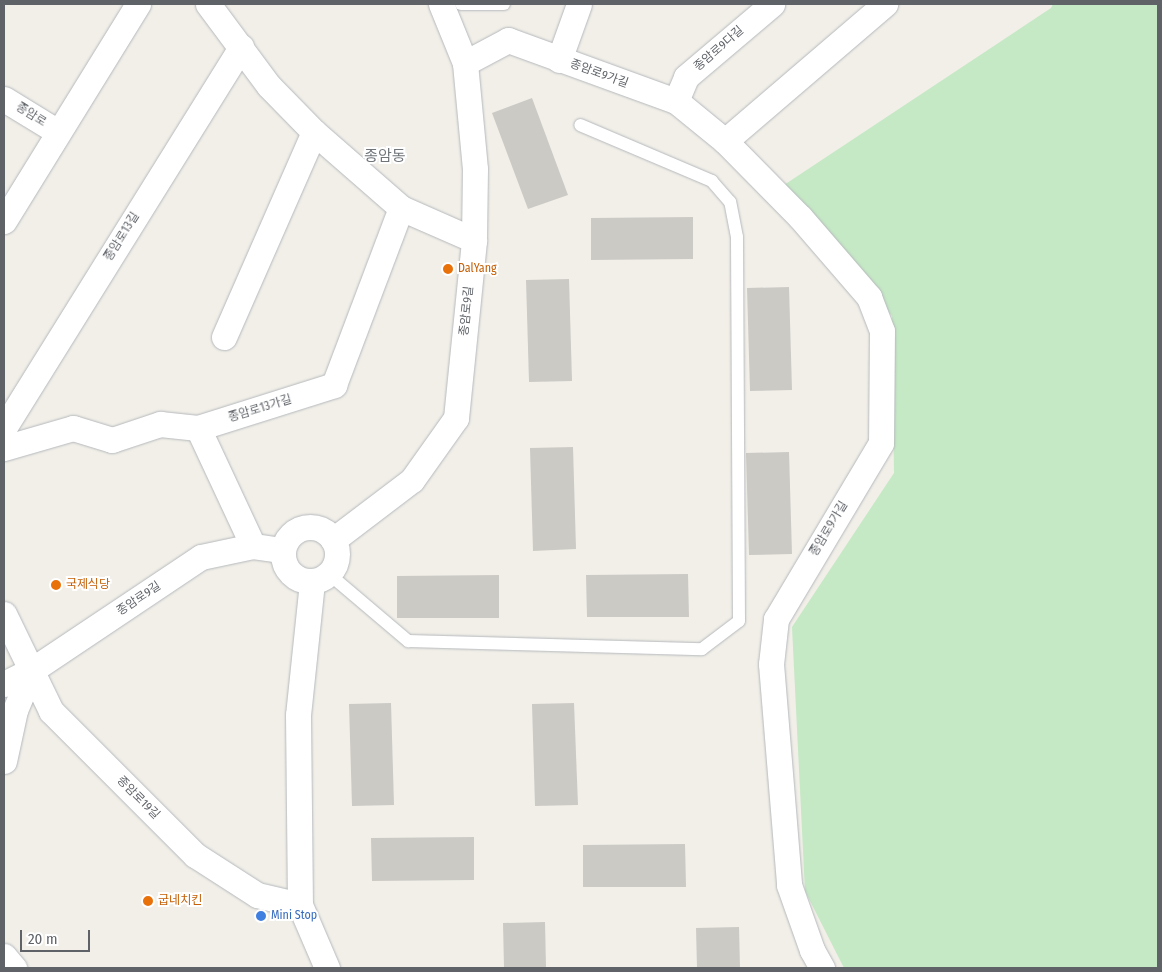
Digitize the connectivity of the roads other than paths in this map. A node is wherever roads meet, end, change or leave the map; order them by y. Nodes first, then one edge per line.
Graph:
1 (138, 4) edge
2 (208, 4) edge
3 (441, 4) edge
4 (461, 4) edge
5 (499, 4) edge
6 (579, 4) edge
7 (772, 4) edge
8 (885, 4) edge
9 (241, 47) junction
10 (559, 60) junction
11 (465, 62) junction
12 (4, 99) edge
13 (676, 101) junction
14 (580, 125) dead end
15 (58, 132) junction
16 (314, 132) junction
17 (725, 141) junction
18 (401, 208) junction
19 (4, 221) edge
20 (474, 240) junction
21 (224, 336) dead end
22 (4, 428) edge
23 (198, 428) junction
24 (4, 448) edge
25 (333, 540) junction
26 (253, 546) junction
27 (282, 550) junction
28 (321, 578) junction
29 (4, 614) edge
30 (4, 644) edge
31 (4, 662) edge
32 (32, 670) junction
33 (4, 684) edge
34 (4, 761) edge
35 (300, 905) junction
36 (4, 956) edge
37 (14, 968) edge
38 (326, 968) edge
39 (822, 968) edge

1 - 15 street
2 - 9 street
3 - 11 street, 종암로9길
4 - 5 lane
6 - 10 street
7 - 13 street, 종암로9다길
8 - 17 street
9 - 16 street
9 - 22 street, 종암로13길
10 - 11 street, 종암로9가길
10 - 13 street, 종암로9가길
11 - 20 street, 종암로9길
12 - 15 street, 종암로
13 - 17 street, 종암로9가길
14 - 28 lane
15 - 19 street
16 - 18 street
16 - 21 street
17 - 39 street, 종암로9가길
18 - 20 street
18 - 23 street, 종암로13가길
20 - 25 street, 종암로9길
23 - 24 street, 종암로13가길
23 - 26 street
25 - 27 street
25 - 28 street
26 - 27 street, 종암로9길
26 - 32 street, 종암로9길
27 - 28 street
28 - 35 street
29 - 32 street, 종암로19길
30 - 32 street
31 - 32 street
32 - 33 street, 종암로9길
32 - 34 street
32 - 35 street, 종암로19길
35 - 38 street
36 - 37 street

